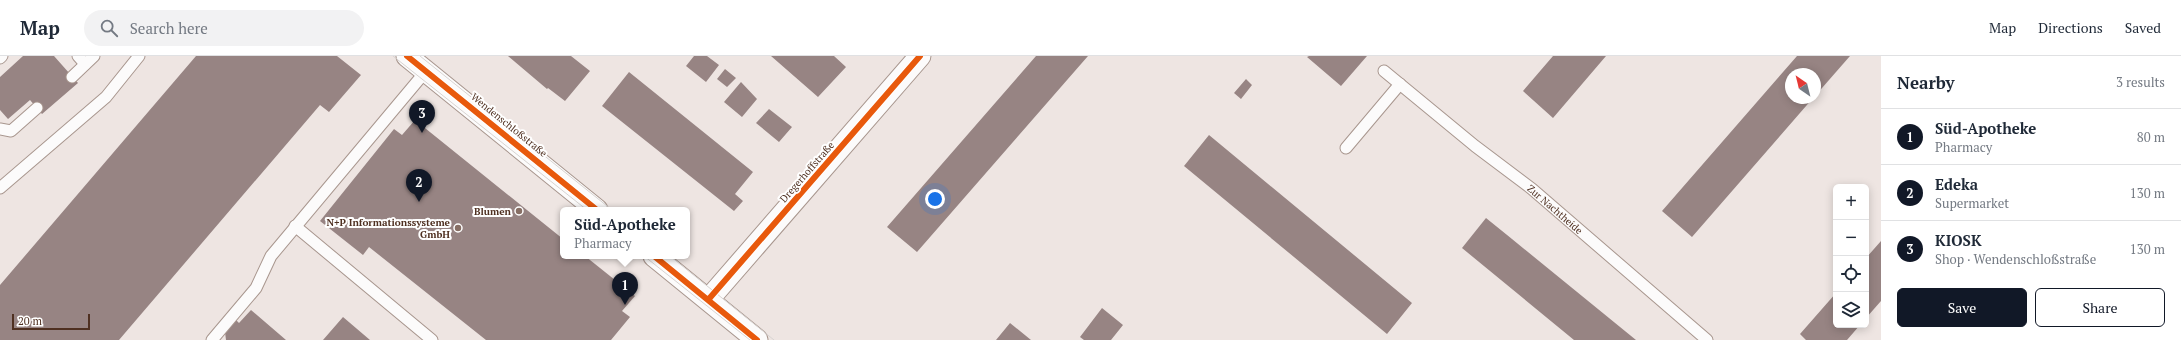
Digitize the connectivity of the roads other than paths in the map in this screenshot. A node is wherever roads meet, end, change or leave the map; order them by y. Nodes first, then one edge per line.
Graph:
1 (94, 56) edge
2 (139, 56) edge
3 (407, 56) edge
4 (920, 56) edge
5 (82, 60) edge
6 (426, 71) junction
7 (1384, 71) dead end
8 (72, 77) dead end
9 (1400, 84) junction
10 (37, 108) dead end
11 (0, 129) edge
12 (1346, 148) dead end
13 (0, 188) edge
14 (594, 207) edge
15 (295, 226) junction
16 (658, 259) edge
17 (708, 300) junction
18 (212, 340) edge
19 (432, 340) edge
20 (757, 340) edge
21 (1707, 340) edge

1 - 5 lane
2 - 13 lane
3 - 6 street, Wendenschloßstraße
4 - 17 street, Dregerhoffstraße
5 - 8 lane
6 - 14 street, Wendenschloßstraße
6 - 15 lane
7 - 9 lane, Zur Nachtheide
9 - 12 lane
9 - 21 lane, Zur Nachtheide
10 - 11 lane
15 - 18 lane
15 - 19 lane
16 - 17 street
17 - 20 street

